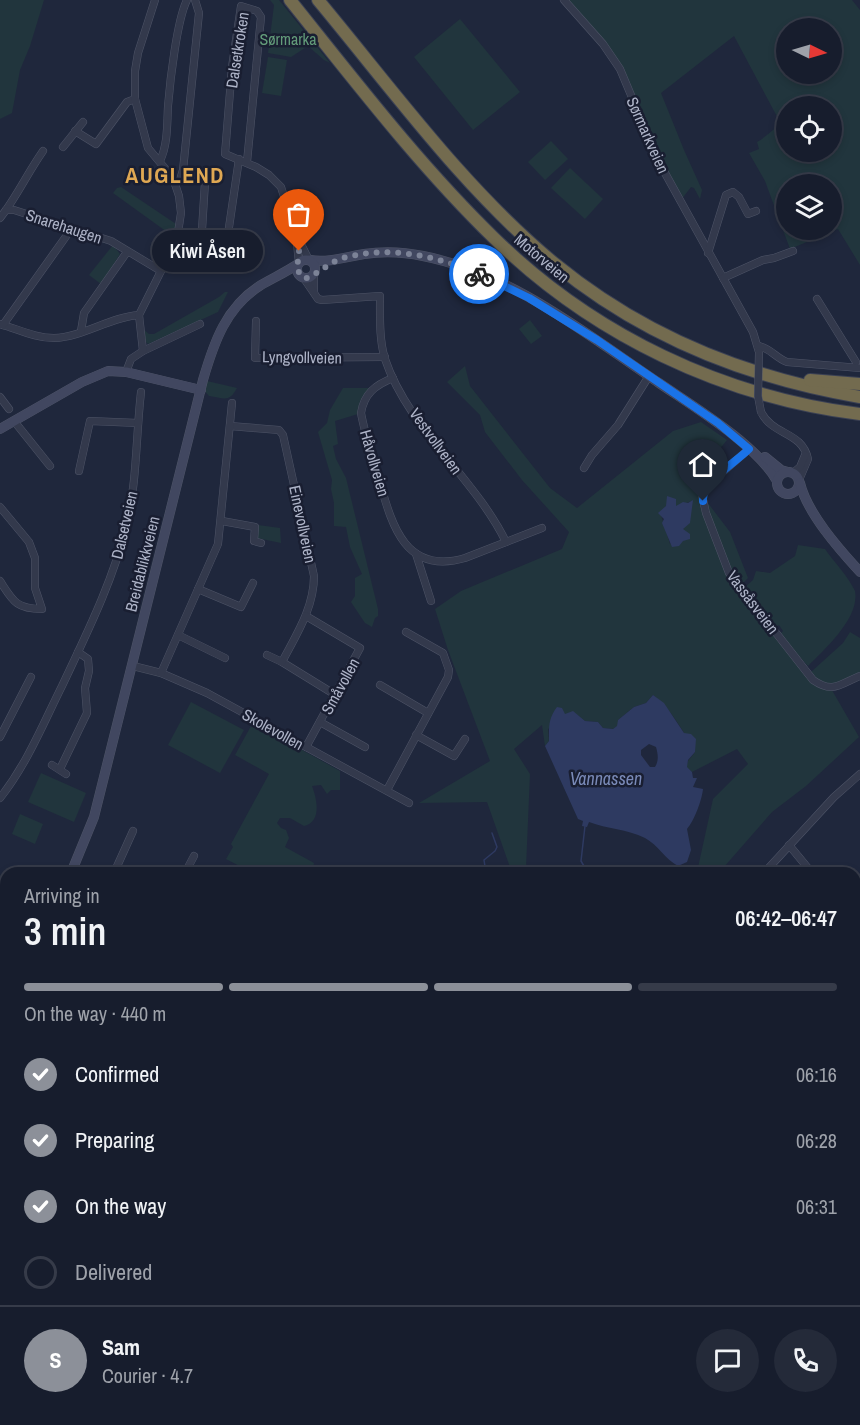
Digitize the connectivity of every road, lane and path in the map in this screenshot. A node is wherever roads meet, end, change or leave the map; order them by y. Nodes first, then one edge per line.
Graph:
1 (155, 0) edge
2 (187, 0) edge
3 (195, 0) edge
4 (290, 0) edge
5 (318, 0) edge
6 (564, 0) edge
7 (135, 99) junction
8 (83, 122) dead end
9 (75, 131) junction
10 (63, 147) dead end
11 (43, 151) dead end
12 (160, 161) junction
13 (243, 161) junction
14 (177, 182) junction
15 (6, 210) junction
16 (756, 211) dead end
17 (0, 218) edge
18 (69, 228) junction
19 (296, 234) junction
20 (199, 236) dead end
21 (222, 249) dead end
22 (793, 251) dead end
23 (127, 252) junction
24 (708, 253) junction
25 (341, 259) junction
26 (310, 260) junction
27 (298, 264) junction
28 (161, 271) junction
29 (314, 274) junction
30 (302, 277) junction
31 (723, 278) junction
32 (270, 280) junction
33 (314, 294) junction
34 (817, 298) dead end
35 (139, 315) junction
36 (256, 321) dead end
37 (2, 324) edge
38 (201, 324) dead end
39 (81, 331) junction
40 (759, 349) junction
41 (143, 351) junction
42 (385, 357) junction
43 (732, 365) junction
44 (858, 365) edge
45 (126, 372) junction
46 (649, 376) junction
47 (393, 378) junction
48 (860, 384) edge
49 (201, 390) junction
50 (141, 392) dead end
51 (0, 397) edge
52 (860, 397) edge
53 (232, 403) dead end
54 (9, 409) dead end
55 (826, 409) junction
56 (860, 414) edge
57 (860, 420) edge
58 (14, 421) junction
59 (138, 423) junction
60 (718, 423) junction
61 (230, 426) junction
62 (0, 429) edge
63 (749, 449) junction
64 (50, 466) dead end
65 (585, 468) dead end
66 (79, 471) dead end
67 (795, 477) junction
68 (777, 481) junction
69 (789, 494) junction
70 (0, 507) edge
71 (812, 512) junction
72 (222, 521) junction
73 (542, 528) dead end
74 (507, 542) junction
75 (261, 543) dead end
76 (416, 554) junction
77 (860, 572) edge
78 (0, 581) edge
79 (253, 583) dead end
80 (198, 589) junction
81 (430, 601) dead end
82 (306, 616) junction
83 (406, 632) dead end
84 (178, 635) junction
85 (78, 652) junction
86 (267, 655) dead end
87 (225, 657) dead end
88 (282, 662) junction
89 (133, 666) junction
90 (161, 673) junction
91 (860, 676) edge
92 (30, 677) dead end
93 (380, 685) dead end
94 (334, 694) junction
95 (428, 712) junction
96 (320, 722) junction
97 (416, 735) junction
98 (0, 737) edge
99 (465, 739) dead end
100 (306, 747) junction
101 (365, 747) dead end
102 (52, 765) dead end
103 (860, 774) edge
104 (387, 790) junction
105 (0, 798) edge
106 (409, 803) dead end
107 (133, 831) dead end
108 (789, 845) junction
109 (194, 856) dead end
110 (73, 867) edge
111 (117, 867) edge
112 (188, 867) edge
113 (769, 867) edge
114 (807, 867) edge

1 - 7 street
2 - 12 street
3 - 14 street
4 - 55 highway, Motorveien
5 - 43 highway, Motorveien
6 - 24 street, Sørmarkveien
7 - 9 street
7 - 12 street
8 - 9 street
9 - 10 street
11 - 15 street
12 - 14 street
13 - 13 street, Dalsetkroken
13 - 19 street
13 - 21 street
14 - 20 street
14 - 28 street
15 - 17 street, Snarehaugen
15 - 18 street, Snarehaugen
16 - 24 street
18 - 23 street, Snarehaugen
18 - 37 street
19 - 26 street
19 - 27 street
22 - 31 street
23 - 28 street, Snarehaugen
23 - 39 street
24 - 31 street, Sørmarkveien
25 - 26 main road
25 - 29 main road
25 - 46 main road
26 - 27 main road
26 - 29 main road
27 - 30 main road
27 - 32 main road, Breidablikkveien
28 - 35 street
29 - 30 main road
29 - 33 street
30 - 32 main road, Breidablikkveien
30 - 33 street
31 - 40 street, Sørmarkveien
32 - 49 main road, Breidablikkveien
33 - 42 street, Vestvollveien
34 - 44 street
35 - 39 street
35 - 41 street
36 - 42 street, Lyngvollveien
37 - 39 street
38 - 41 street
40 - 44 street
40 - 67 street, Sørmarkveien, bridge
41 - 45 street
42 - 47 street, Vestvollveien
43 - 48 highway
43 - 52 highway, Motorveien
45 - 49 main road
45 - 58 main road
46 - 60 main road
46 - 65 street
47 - 74 street, Vestvollveien
47 - 76 street, Håvollveien
49 - 89 main road, Breidablikkveien
50 - 59 street, Dalsetveien
51 - 54 street
53 - 61 street
55 - 56 highway, Motorveien
55 - 57 highway
58 - 62 main road
58 - 64 street
59 - 66 street
59 - 85 street, Dalsetveien
60 - 63 main road
60 - 67 main road
61 - 72 street
61 - 82 street, Einevollveien
63 - 68 main road
63 - 91 street, Vassåsveien
67 - 68 main road
67 - 69 main road
67 - 71 main road
68 - 69 main road
69 - 71 main road
70 - 78 street
71 - 77 main road
72 - 75 street
72 - 80 street
73 - 74 street
74 - 76 street
76 - 81 street, Håvollveien
79 - 80 street
80 - 84 street
82 - 88 street, Einevollveien
82 - 94 street, Småvollen
83 - 95 street
84 - 87 street
84 - 90 street
85 - 102 street
85 - 105 street, Dalsetveien
86 - 88 street
88 - 94 street
89 - 90 street, Skolevollen
89 - 110 main road, Breidablikkveien
90 - 100 street, Skolevollen
92 - 98 street
93 - 95 street
94 - 96 street, Småvollen
95 - 97 street
96 - 100 street, Småvollen
96 - 101 street
97 - 99 street
97 - 104 street
100 - 104 street, Skolevollen
103 - 108 street
104 - 106 street, Skolevollen
107 - 111 street
108 - 113 street
108 - 114 street
109 - 112 street

